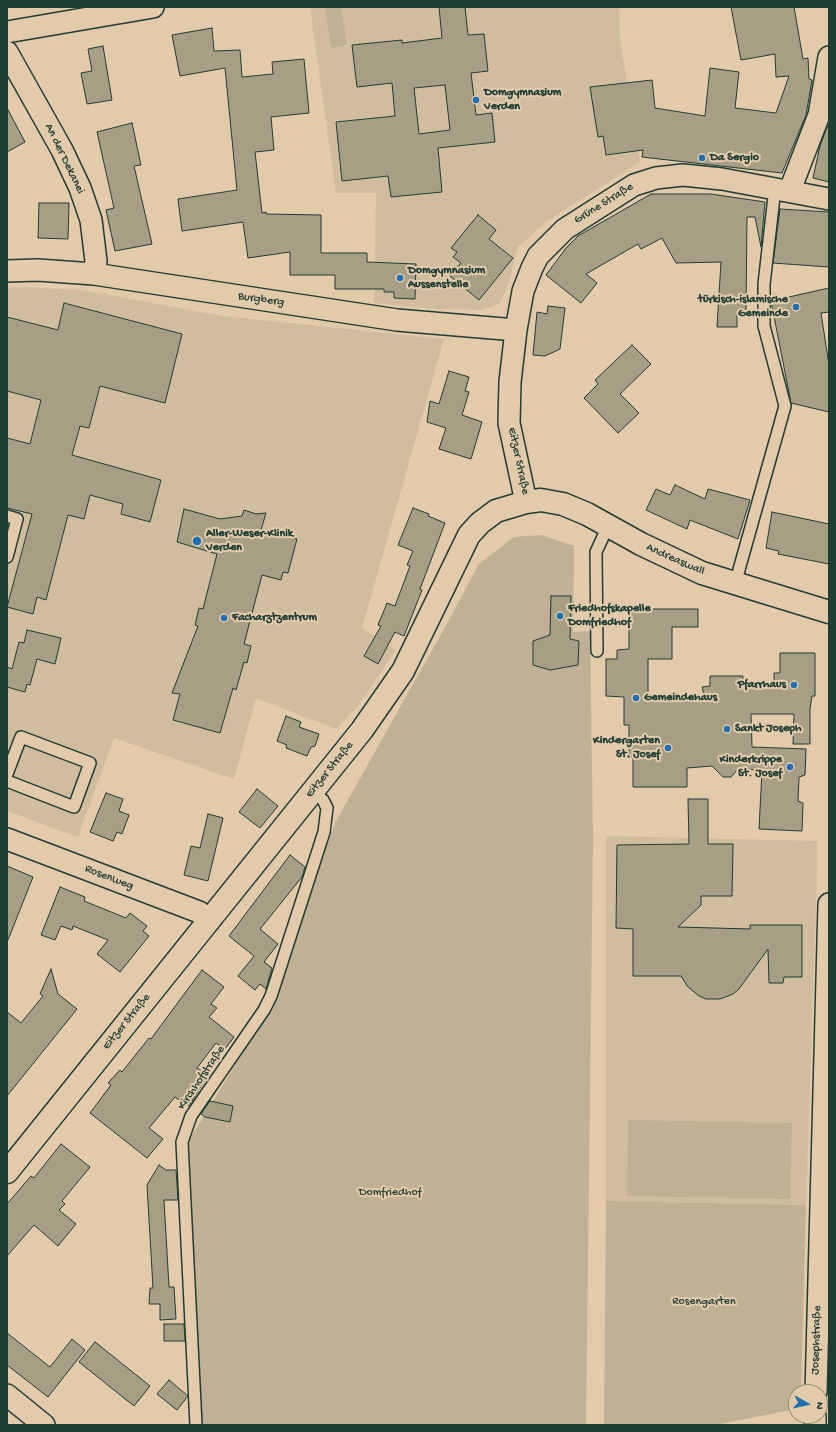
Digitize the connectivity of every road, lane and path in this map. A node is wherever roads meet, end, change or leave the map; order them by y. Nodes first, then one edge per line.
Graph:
1 (153, 7) edge
2 (7, 32) edge
3 (7, 52) edge
4 (829, 57) edge
5 (782, 189) junction
6 (829, 200) edge
7 (7, 272) edge
8 (94, 274) junction
9 (516, 330) junction
10 (526, 502) junction
11 (7, 516) edge
12 (608, 526) junction
13 (7, 557) edge
14 (735, 584) junction
15 (829, 612) edge
16 (597, 651) dead end
17 (7, 774) edge
18 (7, 781) edge
19 (313, 791) junction
20 (7, 839) edge
21 (829, 904) edge
22 (210, 920) junction
23 (7, 1172) edge
24 (816, 1384) edge
25 (7, 1395) edge
26 (829, 1424) edge
27 (44, 1425) edge
28 (196, 1425) edge
29 (823, 1425) edge

1 - 2 street
3 - 8 street, An der Dekanei
4 - 5 street
5 - 6 street, Grüne Straße
5 - 9 street, Grüne Straße
5 - 14 lane
7 - 8 street, Burgberg
8 - 9 street, Burgberg
9 - 10 street, Eitzer Straße
10 - 12 main road, Andreaswall
10 - 19 main road, Eitzer Straße
11 - 13 lane
12 - 14 main road, Andreaswall
12 - 16 lane
14 - 15 main road, Andreaswall
17 - 18 lane
19 - 22 main road, Eitzer Straße
19 - 28 lane, Kirchhofstraße
20 - 22 street, Rosenweg
21 - 24 street, Josephstraße
22 - 23 main road, Eitzer Straße
25 - 27 street
26 - 29 street

